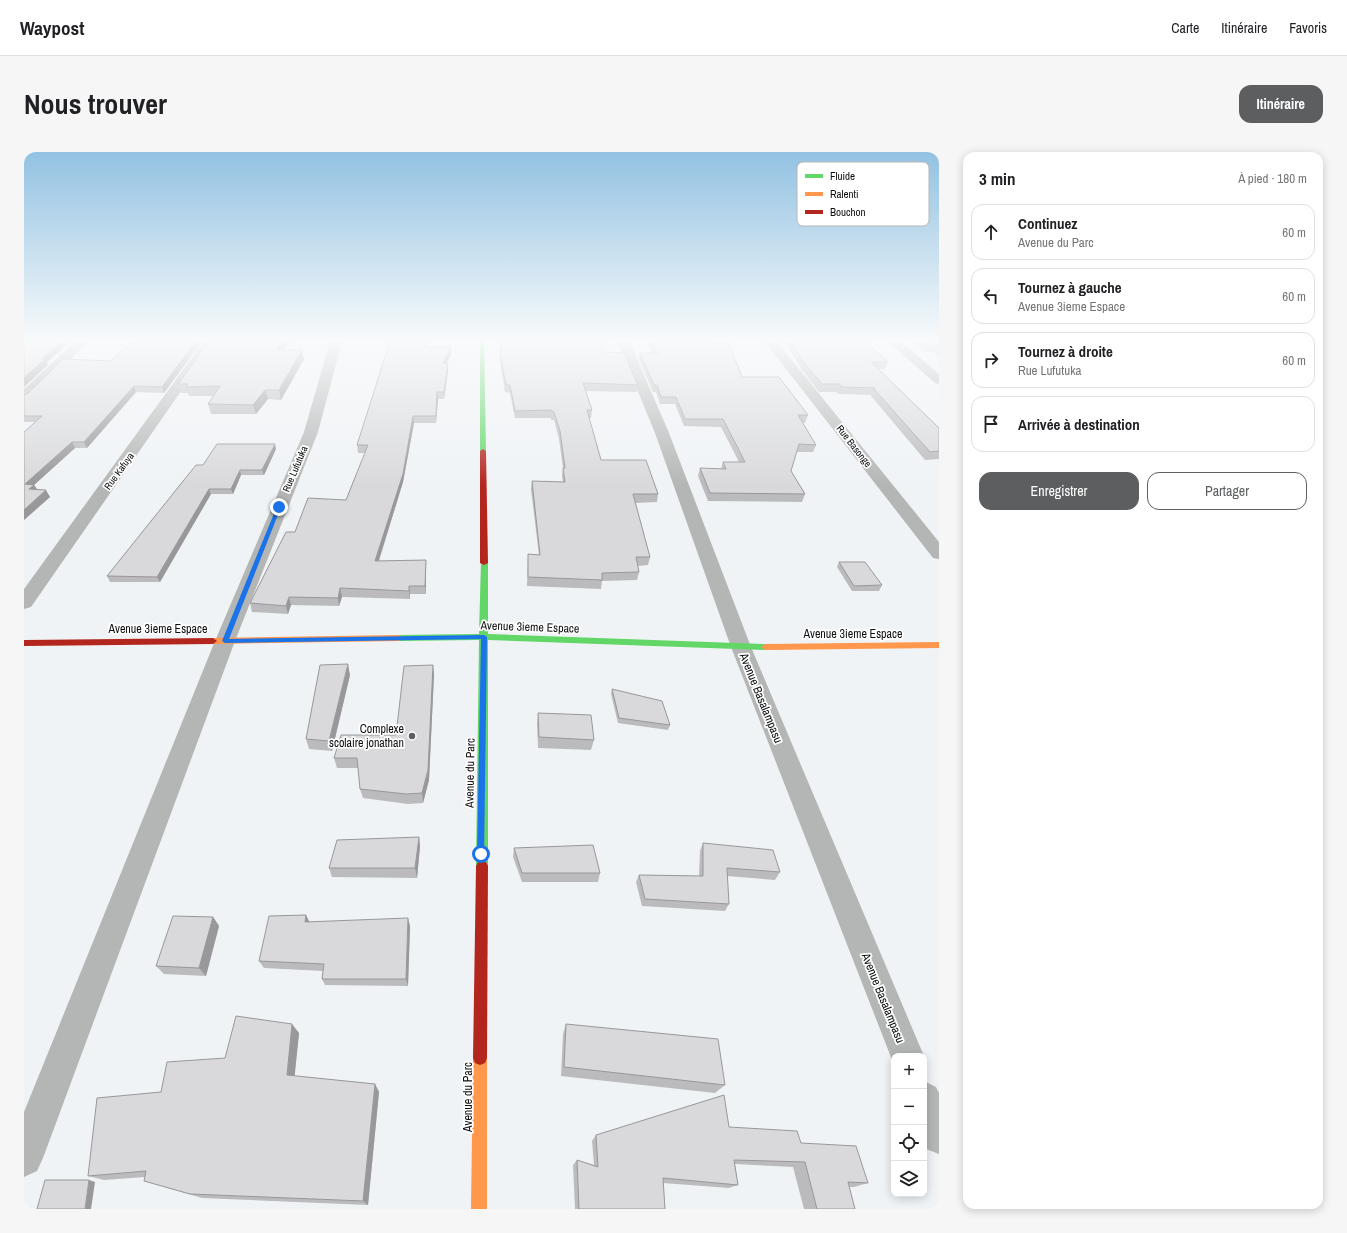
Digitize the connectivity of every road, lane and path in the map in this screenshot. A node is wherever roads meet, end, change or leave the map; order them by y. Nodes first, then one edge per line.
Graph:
1 (33, 387) edge
2 (178, 387) edge
3 (324, 387) edge
4 (482, 387) edge
5 (643, 387) edge
6 (807, 387) edge
7 (24, 396) edge
8 (939, 554) edge
9 (24, 603) edge
10 (484, 637) junction
11 (225, 641) junction
12 (24, 643) edge
13 (939, 645) edge
14 (741, 647) junction
15 (906, 1053) edge
16 (927, 1106) edge
17 (939, 1136) edge
18 (24, 1158) edge
19 (479, 1209) edge

1 - 7 street
2 - 9 street, Rue Kafuya
3 - 11 street, Rue Lufutuka
4 - 10 street, Avenue du Parc
5 - 14 street, Avenue Basalampasu
6 - 8 street, Rue Basonge
10 - 11 street, Avenue 3ieme Espace
10 - 14 street, Avenue 3ieme Espace
10 - 19 street, Avenue du Parc
11 - 12 street, Avenue 3ieme Espace
11 - 18 street, Rue Lufutuka
13 - 14 street, Avenue 3ieme Espace
14 - 15 street, Avenue Basalampasu
16 - 17 street

